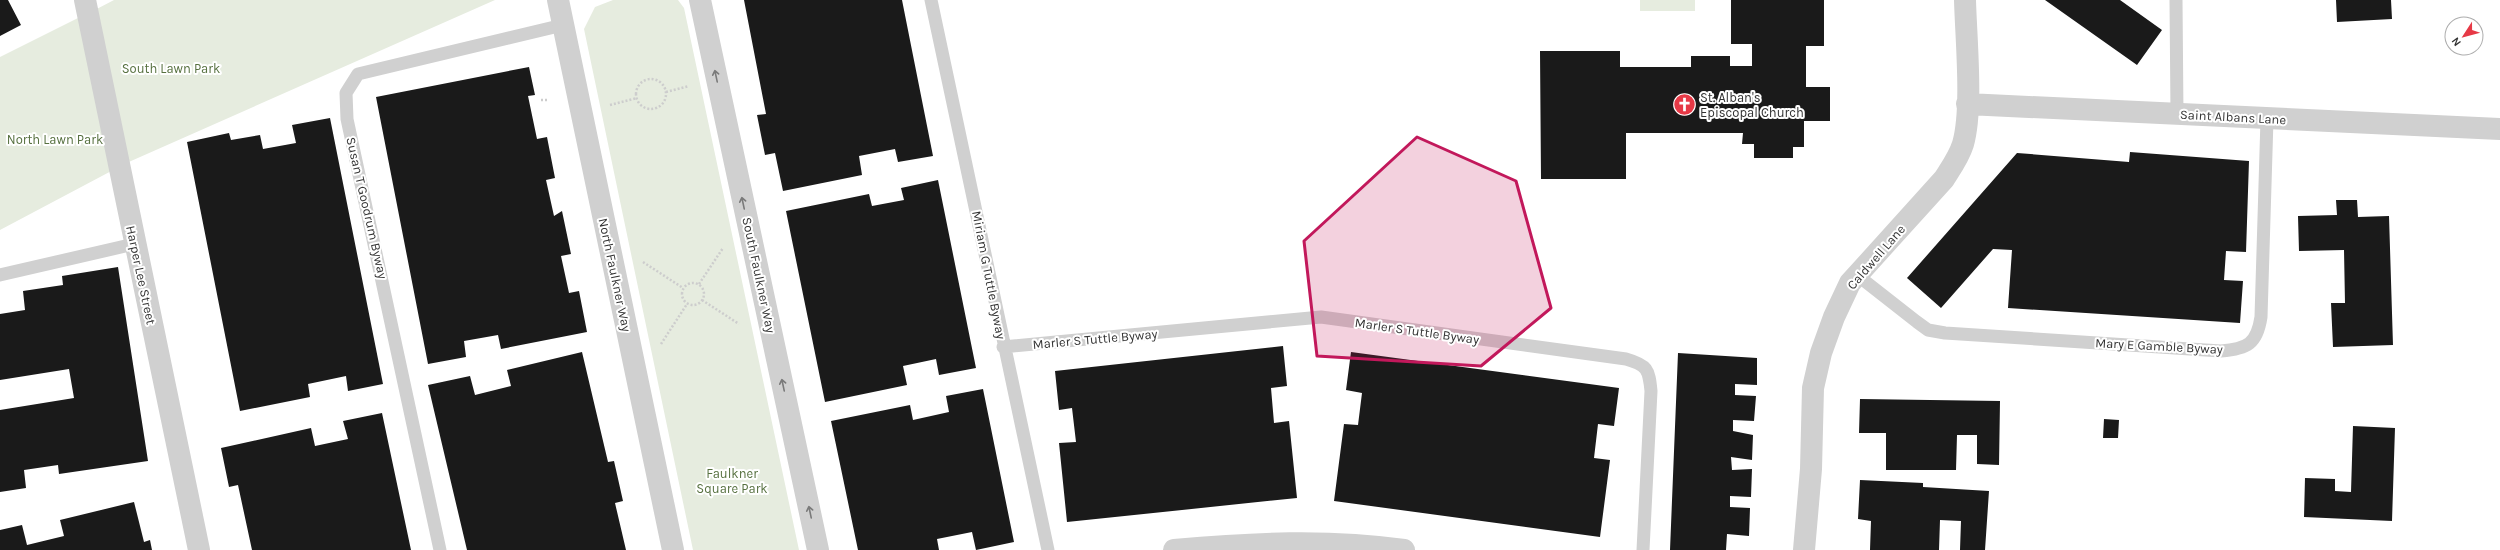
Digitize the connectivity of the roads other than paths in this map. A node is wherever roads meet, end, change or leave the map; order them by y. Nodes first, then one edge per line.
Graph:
1 (86, 0) edge
2 (558, 0) edge
3 (700, 0) edge
4 (931, 0) edge
5 (1965, 0) edge
6 (2176, 0) edge
7 (563, 25) junction
8 (1967, 104) junction
9 (2177, 114) junction
10 (2268, 119) junction
11 (2500, 130) edge
12 (134, 244) junction
13 (0, 275) edge
14 (1858, 275) junction
15 (1003, 347) junction
16 (199, 550) edge
17 (440, 550) edge
18 (673, 550) edge
19 (818, 550) edge
20 (1048, 550) edge
21 (1174, 550) edge
22 (1404, 550) edge
23 (1643, 550) edge
24 (1804, 550) edge

1 - 12 street, Harper Lee Street
2 - 7 street, North Faulkner Way
19 -> 3 street, South Faulkner Way
4 - 15 lane, Miriam G Tuttle Byway
5 - 8 street, Caldwell Lane
6 - 9 lane
7 - 17 lane, Susan T Goodrum Byway
7 - 18 street, North Faulkner Way
8 - 9 street, Saint Albans Lane
8 - 14 street, Caldwell Lane
9 - 10 street, Saint Albans Lane
10 - 11 street, Saint Albans Lane
10 - 14 lane, Mary E Gamble Byway
12 - 13 lane
12 - 16 street, Harper Lee Street
14 - 24 street, Caldwell Lane
15 - 20 lane, Miriam G Tuttle Byway
15 - 23 lane, Marler S Tuttle Byway
21 - 22 street

